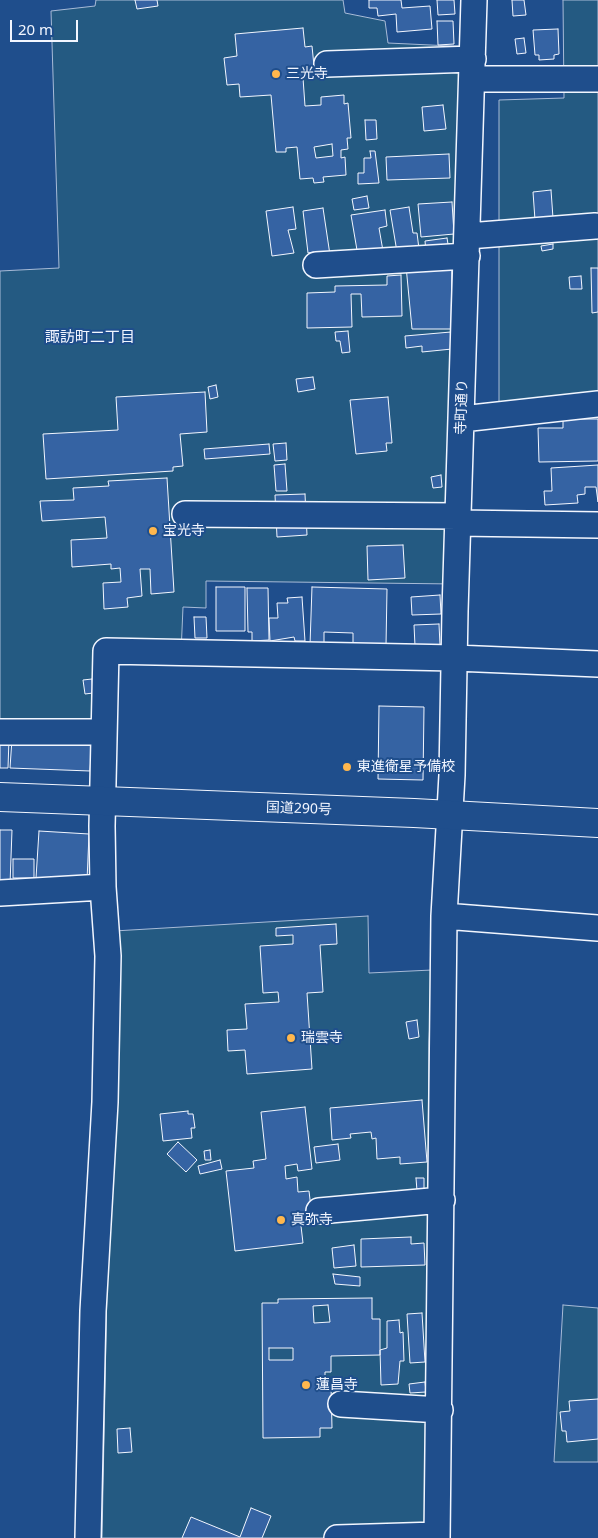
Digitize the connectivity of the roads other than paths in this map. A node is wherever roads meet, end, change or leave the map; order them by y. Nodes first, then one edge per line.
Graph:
1 (474, 0) edge
2 (327, 64) dead end
3 (472, 69) junction
4 (598, 79) edge
5 (595, 226) dead end
6 (467, 246) junction
7 (316, 265) dead end
8 (598, 404) edge
9 (462, 419) junction
10 (185, 514) dead end
11 (458, 520) junction
12 (598, 525) edge
13 (455, 658) junction
14 (598, 664) edge
15 (0, 732) edge
16 (104, 732) junction
17 (0, 797) edge
18 (103, 802) junction
19 (449, 815) junction
20 (598, 823) edge
21 (103, 887) junction
22 (0, 893) edge
23 (444, 916) junction
24 (598, 928) edge
25 (442, 1200) junction
26 (319, 1211) dead end
27 (341, 1404) dead end
28 (440, 1410) junction
29 (437, 1536) edge
30 (88, 1538) edge
31 (337, 1538) edge

1 - 3 street, 寺町通り
2 - 3 street
3 - 4 street
3 - 6 street, 寺町通り
5 - 6 street
6 - 7 street
6 - 9 street, 寺町通り
8 - 9 street
9 - 11 street, 寺町通り
10 - 11 street
11 - 12 street
11 - 13 street, 寺町通り
13 - 14 street
13 - 16 street
13 - 19 street, 寺町通り
15 - 16 street
16 - 18 street
17 - 18 highway, 国道290号
18 - 19 highway, 国道290号
18 - 21 street
19 - 20 highway, 国道290号
19 - 23 street, 寺町通り
21 - 22 street
21 - 30 street
23 - 24 street
23 - 25 street, 寺町通り
25 - 26 street
25 - 28 street, 寺町通り
27 - 28 street
28 - 29 street, 寺町通り
29 - 31 street

